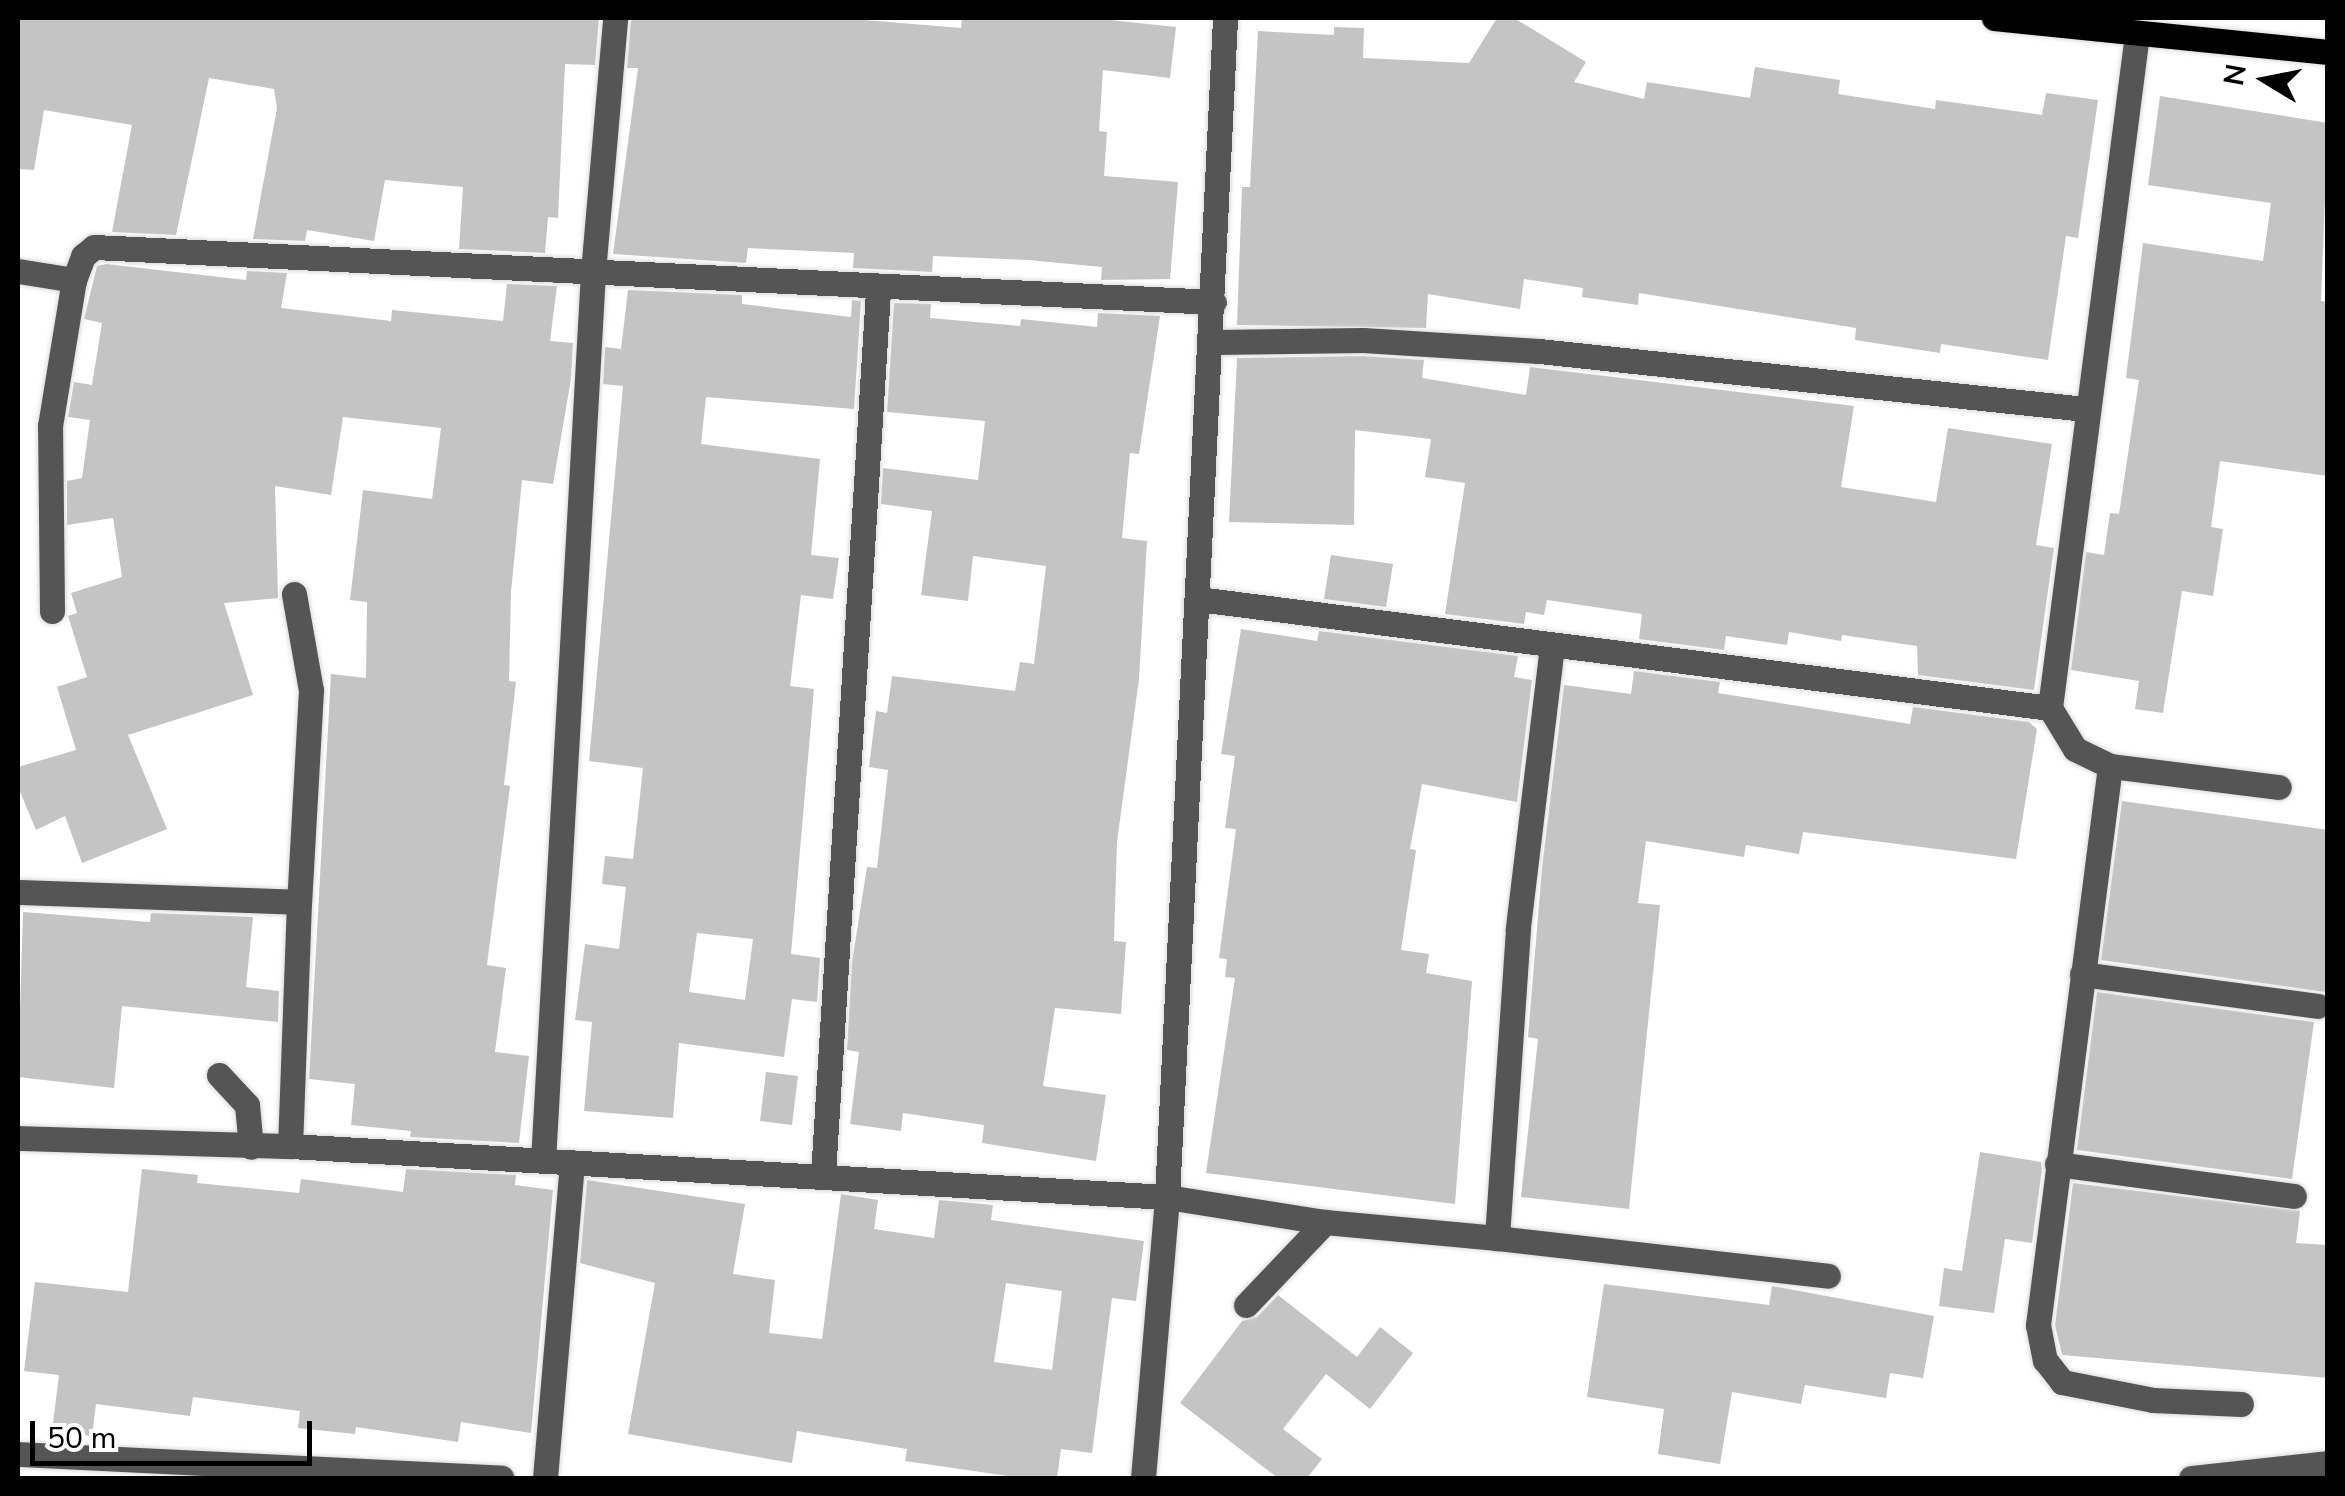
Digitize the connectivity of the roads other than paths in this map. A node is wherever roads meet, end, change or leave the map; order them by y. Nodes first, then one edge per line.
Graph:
1 (615, 18) edge
2 (1224, 18) edge
3 (1994, 18) edge
4 (2190, 27) edge
5 (2137, 34) junction
6 (2328, 52) edge
7 (18, 271) edge
8 (593, 272) junction
9 (74, 280) junction
10 (878, 290) junction
11 (1214, 302) junction
12 (1214, 342) junction
13 (2085, 409) junction
14 (294, 594) dead end
15 (1198, 599) junction
16 (52, 611) dead end
17 (1552, 646) junction
18 (2050, 708) junction
19 (2110, 766) junction
20 (2279, 788) dead end
21 (18, 892) edge
22 (299, 902) junction
23 (2082, 974) junction
24 (2318, 1006) dead end
25 (219, 1074) dead end
26 (18, 1138) edge
27 (290, 1146) junction
28 (250, 1147) junction
29 (543, 1161) junction
30 (572, 1162) junction
31 (2057, 1164) junction
32 (823, 1175) junction
33 (2294, 1196) dead end
34 (1167, 1197) junction
35 (1326, 1222) junction
36 (1497, 1238) junction
37 (1828, 1276) dead end
38 (1246, 1305) dead end
39 (2241, 1404) dead end
40 (29, 1462) edge
41 (2328, 1463) edge
42 (363, 1474) edge
43 (501, 1478) edge
44 (544, 1478) edge
45 (1143, 1478) edge
46 (2191, 1478) edge

1 - 8 street
2 - 11 street
3 - 5 main road
4 - 5 main road
4 - 6 main road
5 - 13 street
7 - 9 street
8 - 9 street
8 - 10 street
8 - 29 street
9 - 16 street
10 - 11 street
10 - 32 street
11 - 12 street
12 - 13 street
12 - 15 street
13 - 18 street
14 - 22 street
15 - 17 street
15 - 34 street
17 - 18 street
17 - 36 street
18 - 19 street
19 - 20 street
19 - 23 street
21 - 22 street
22 - 27 street
23 - 24 street
23 - 31 street
25 - 28 street
26 - 28 street
27 - 28 street
27 - 29 street
29 - 30 street
30 - 32 street
30 - 44 street
31 - 33 street
31 - 39 street
32 - 34 street
34 - 35 street
34 - 45 street
35 - 36 street
35 - 38 street
36 - 37 street
40 - 42 street
41 - 46 street
42 - 43 street

